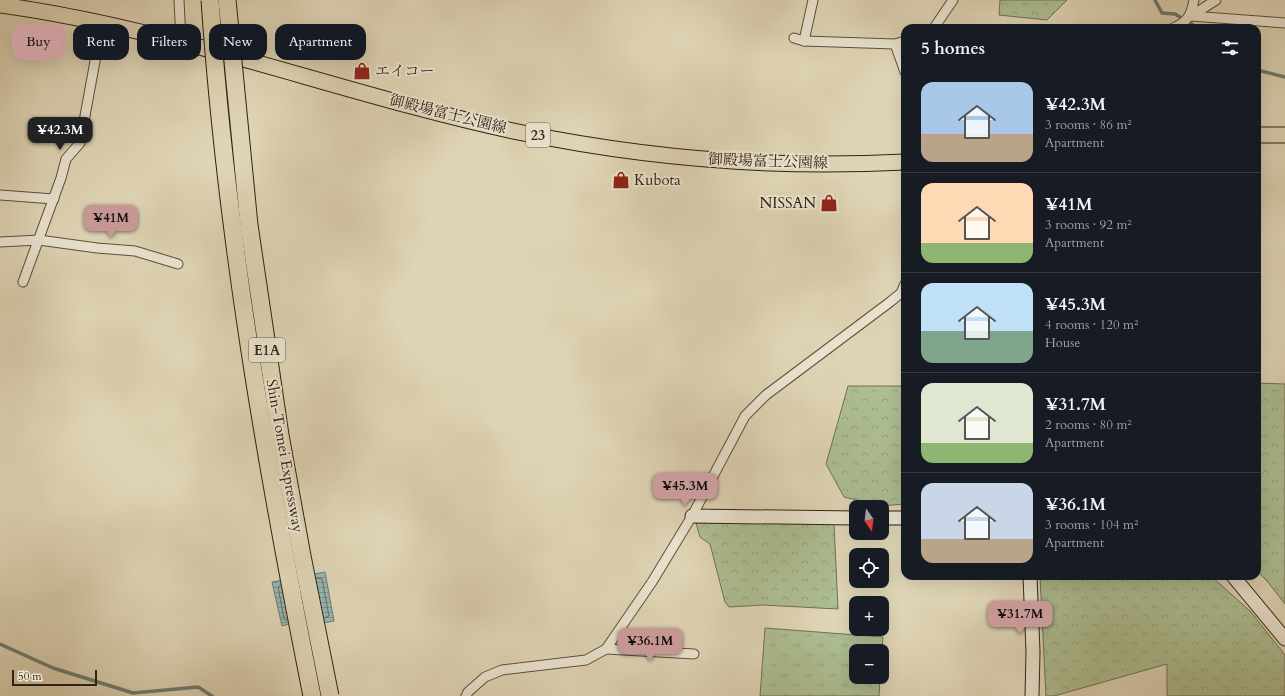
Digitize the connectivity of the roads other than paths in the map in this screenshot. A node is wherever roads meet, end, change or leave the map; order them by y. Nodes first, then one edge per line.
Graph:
1 (179, 0) edge
2 (210, 0) edge
3 (227, 0) edge
4 (813, 0) edge
5 (954, 0) edge
6 (1194, 0) edge
7 (1216, 0) edge
8 (0, 5) edge
9 (1191, 16) junction
10 (102, 23) junction
11 (1285, 23) edge
12 (180, 24) edge
13 (937, 24) edge
14 (1183, 24) edge
15 (137, 31) edge
16 (794, 38) dead end
17 (804, 41) junction
18 (901, 42) edge
19 (895, 44) junction
20 (201, 47) edge
21 (901, 61) edge
22 (1261, 135) edge
23 (1285, 135) edge
24 (901, 162) edge
25 (0, 195) edge
26 (54, 199) junction
27 (39, 240) junction
28 (0, 242) edge
29 (178, 264) dead end
30 (23, 282) dead end
31 (901, 293) edge
32 (692, 516) junction
33 (849, 518) edge
34 (889, 518) edge
35 (901, 518) edge
36 (1030, 580) edge
37 (1236, 580) edge
38 (1285, 639) edge
39 (606, 649) junction
40 (694, 654) dead end
41 (312, 696) edge
42 (330, 696) edge
43 (466, 696) edge
44 (1032, 696) edge

1 - 12 street
2 - 41 highway, Shin-Tomei Expressway / E1A, bridge
3 - 42 highway, Shin-Tomei Expressway / E1A, bridge
4 - 17 street
5 - 13 street
6 - 9 street
7 - 9 street
8 - 10 main road, 御殿場富士公園線 / 23
9 - 11 street
9 - 14 street
10 - 15 main road, 御殿場富士公園線 / 23
10 - 26 street
16 - 17 street
17 - 19 street
18 - 19 street
19 - 21 street
20 - 24 main road, 御殿場富士公園線 / 23
22 - 23 main road
25 - 26 street
26 - 27 street
27 - 28 street
27 - 29 street
27 - 30 street
31 - 32 street
32 - 33 street
32 - 39 street
34 - 35 street
36 - 44 street
37 - 38 street
39 - 40 street
39 - 43 street

